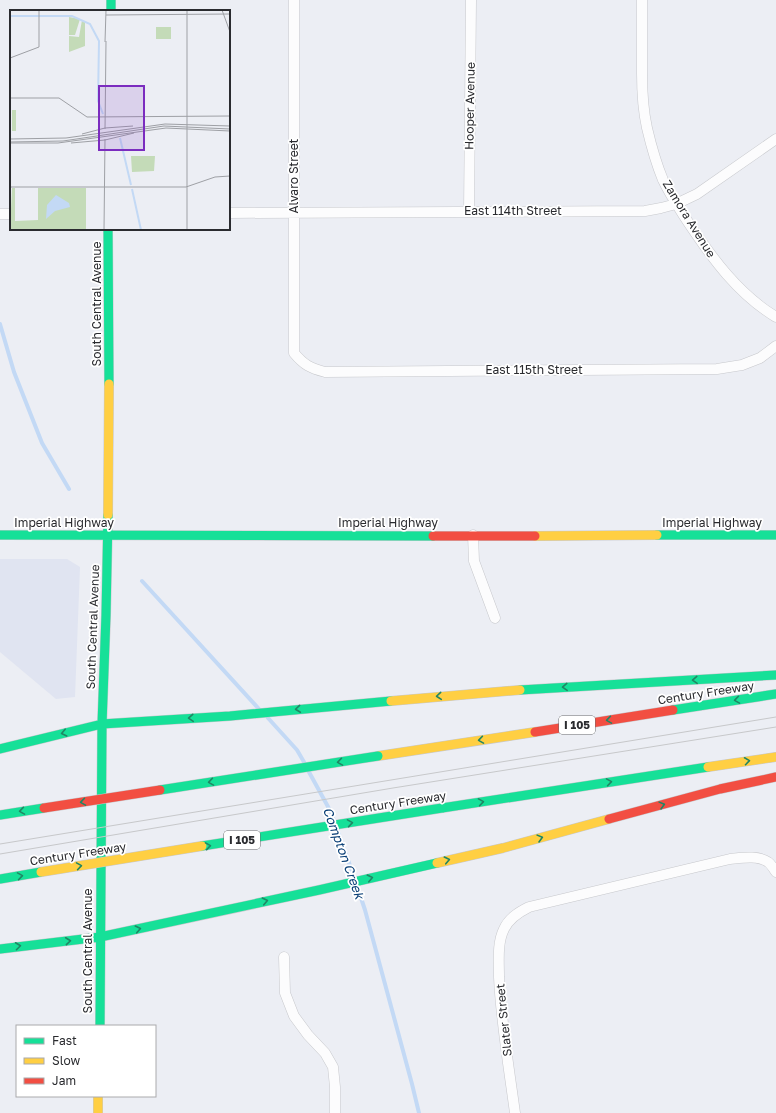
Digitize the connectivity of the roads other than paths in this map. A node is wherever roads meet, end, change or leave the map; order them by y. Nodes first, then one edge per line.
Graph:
1 (294, 0) edge
2 (471, 0) edge
3 (642, 0) edge
4 (776, 139) edge
5 (676, 204) junction
6 (470, 212) junction
7 (230, 213) edge
8 (294, 213) junction
9 (108, 230) edge
10 (776, 317) edge
11 (776, 346) edge
12 (294, 353) joint
13 (0, 535) edge
14 (107, 535) junction
15 (473, 535) junction
16 (776, 535) edge
17 (495, 618) dead end
18 (776, 676) edge
19 (776, 694) edge
20 (102, 724) junction
21 (0, 749) edge
22 (776, 757) edge
23 (776, 777) edge
24 (0, 815) edge
25 (776, 872) edge
26 (0, 879) edge
27 (100, 937) junction
28 (0, 948) edge
29 (284, 957) dead end
30 (100, 1025) edge
31 (98, 1097) edge
32 (98, 1113) edge
33 (335, 1113) edge
34 (515, 1113) edge

1 - 8 street, Alvaro Street
2 - 6 street, Hooper Avenue
3 - 5 street, Zamora Avenue
4 - 5 street, East 114th Street
5 - 6 street, East 114th Street
5 - 10 street, Zamora Avenue
6 - 8 street, East 114th Street
7 - 8 street, East 114th Street
8 - 12 street, Alvaro Street
9 - 14 main road, South Central Avenue
11 - 12 street, East 115th Street
13 - 14 main road, Imperial Highway
14 - 15 main road, Imperial Highway
14 - 20 main road, South Central Avenue
15 - 16 main road, Imperial Highway
15 - 17 street
18 -> 20 main road
19 -> 24 main road, Century Freeway / I 105, bridge
20 -> 21 main road
20 - 27 main road, South Central Avenue
26 -> 22 main road, Century Freeway / I 105, bridge
27 -> 23 main road
25 - 34 street, Slater Street
28 -> 27 main road
27 - 30 main road, South Central Avenue
29 - 33 street
31 - 32 main road

